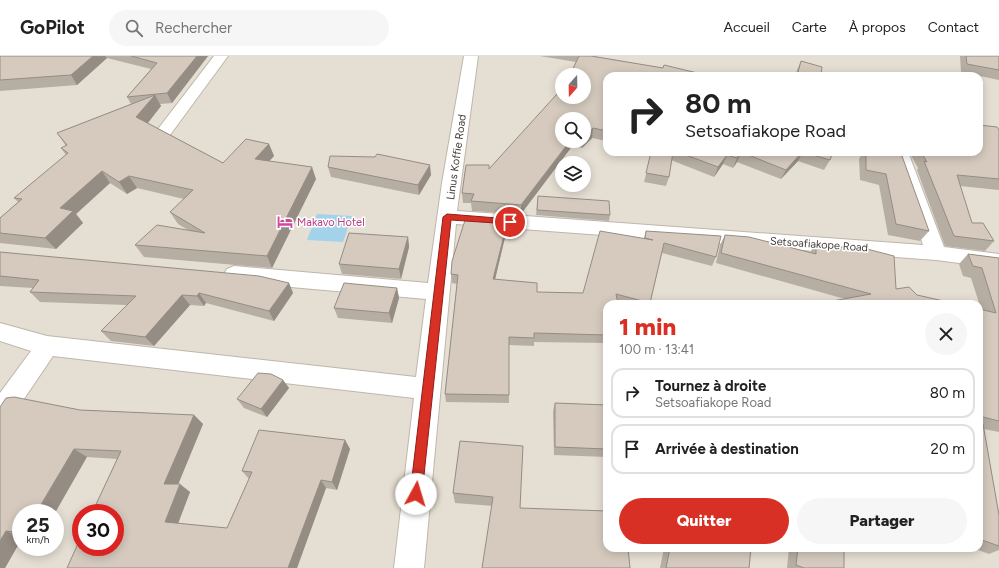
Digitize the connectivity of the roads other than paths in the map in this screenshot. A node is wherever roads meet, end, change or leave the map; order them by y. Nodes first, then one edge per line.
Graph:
1 (221, 56) edge
2 (471, 56) edge
3 (164, 132) edge
4 (901, 156) edge
5 (447, 217) junction
6 (936, 253) junction
7 (999, 261) edge
8 (216, 273) edge
9 (438, 292) junction
10 (0, 332) edge
11 (47, 346) junction
12 (427, 389) junction
13 (0, 413) edge
14 (409, 568) edge

1 - 3 street
2 - 5 street, Linus Koffie Road
4 - 6 street
5 - 6 street, Setsoafiakope Road
5 - 9 street, Linus Koffie Road
6 - 7 street, Setsoafiakope Road
8 - 9 street
9 - 12 street, Linus Koffie Road
10 - 11 street
11 - 12 street
11 - 13 street
12 - 14 street, Linus Koffie Road

